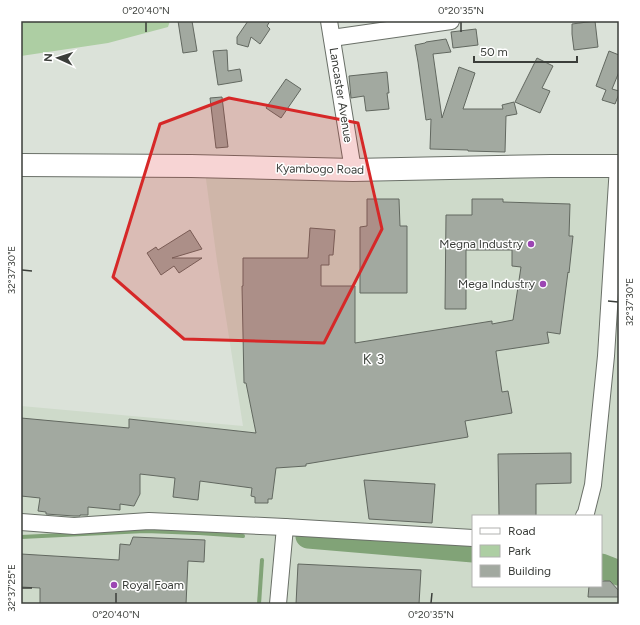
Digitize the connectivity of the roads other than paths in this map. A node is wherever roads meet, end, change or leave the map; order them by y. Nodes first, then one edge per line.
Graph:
1 (329, 21) edge
2 (451, 21) edge
3 (332, 38) junction
4 (21, 165) edge
5 (619, 166) edge
6 (353, 170) junction
7 (584, 515) edge
8 (21, 522) edge
9 (286, 527) junction
10 (472, 538) edge
11 (278, 604) edge

1 - 3 street, Lancaster Avenue
2 - 3 street
3 - 6 street, Lancaster Avenue
4 - 6 street, Kyambogo Road
5 - 6 street, Kyambogo Road
5 - 7 street
8 - 9 street
9 - 10 street
9 - 11 street

